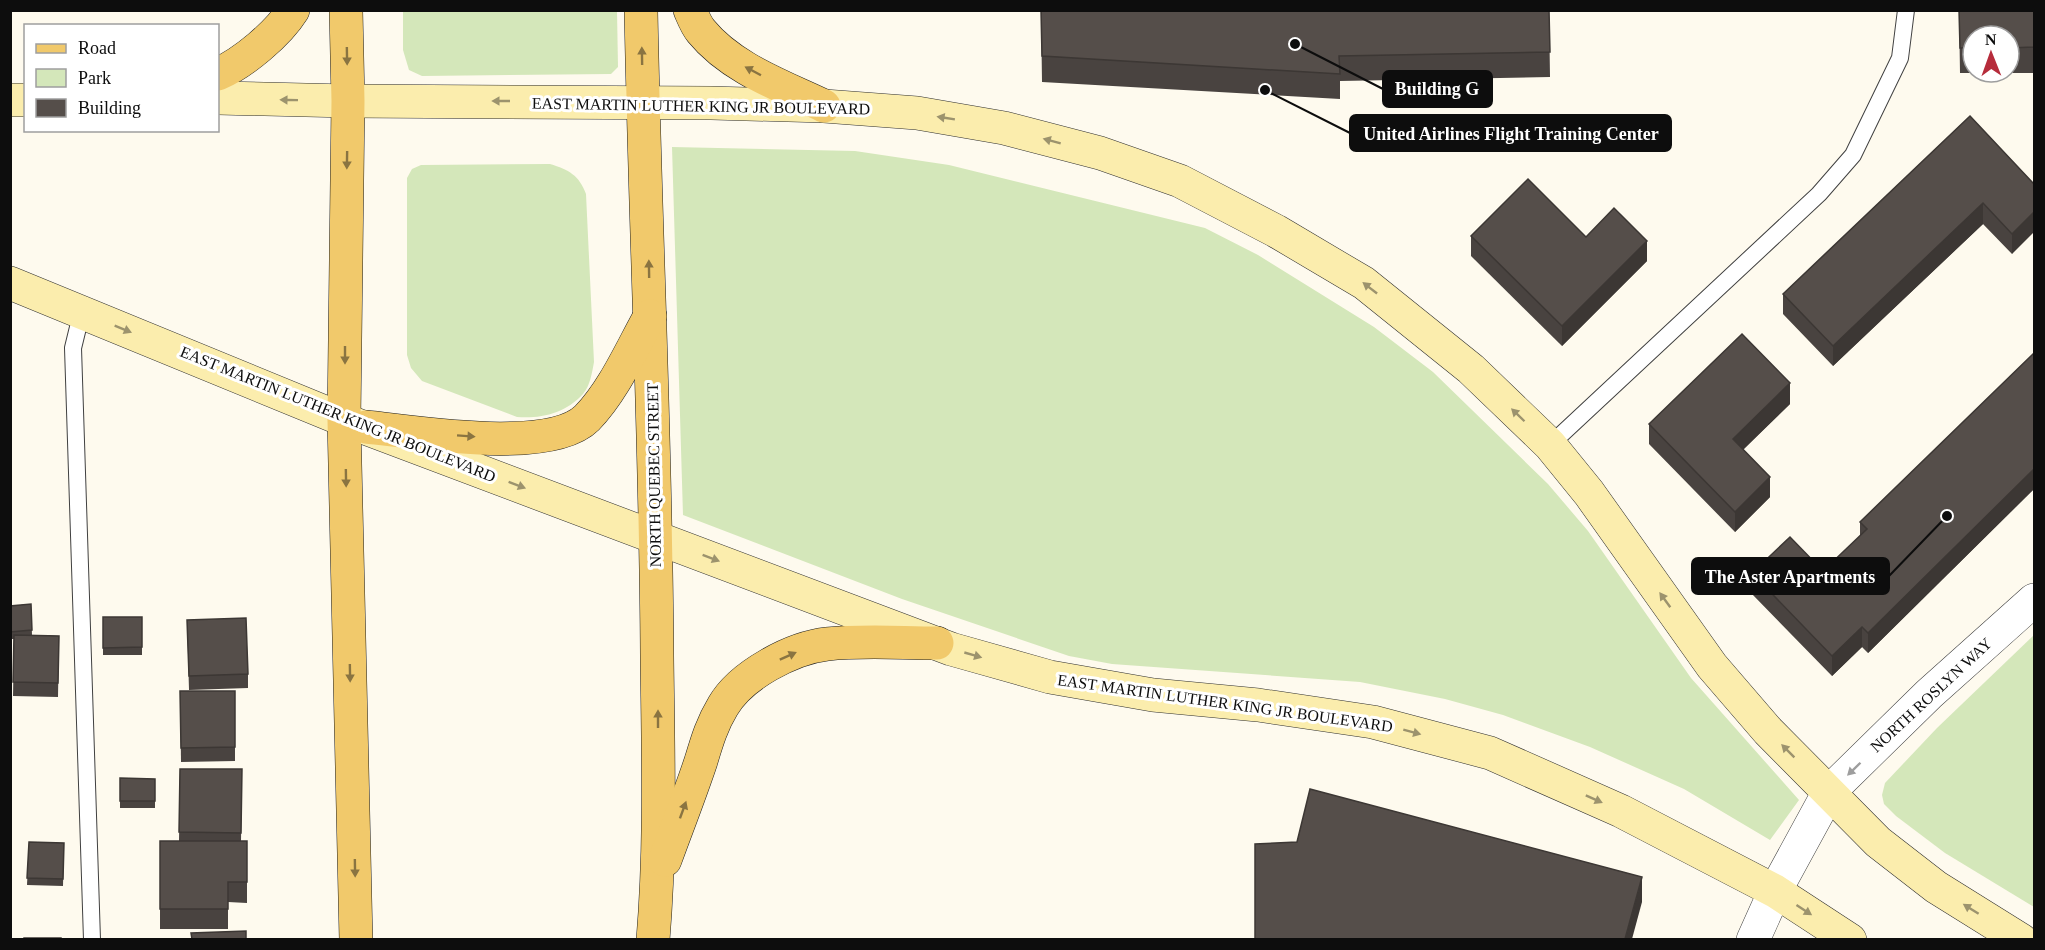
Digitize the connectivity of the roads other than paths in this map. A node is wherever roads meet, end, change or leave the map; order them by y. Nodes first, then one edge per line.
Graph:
1 (293, 10) edge
2 (346, 10) edge
3 (641, 10) edge
4 (690, 10) edge
5 (1906, 10) edge
6 (219, 73) edge
7 (219, 98) edge
8 (348, 101) junction
9 (643, 102) junction
10 (824, 106) junction
11 (10, 283) edge
12 (82, 311) junction
13 (650, 316) junction
14 (355, 424) junction
15 (1550, 446) junction
16 (657, 537) junction
17 (2034, 600) edge
18 (937, 643) junction
19 (1829, 792) junction
20 (656, 885) junction
21 (1775, 891) junction
22 (92, 939) edge
23 (356, 939) edge
24 (653, 939) edge
25 (1753, 939) edge
26 (1850, 939) edge
27 (2021, 939) edge

1 - 6 main road
2 -> 8 main road
9 -> 3 main road, NORTH QUEBEC STREET
10 -> 4 main road
5 - 15 lane
8 -> 7 main road, EAST MARTIN LUTHER KING JR BOULEVARD
9 -> 8 main road, EAST MARTIN LUTHER KING JR BOULEVARD
8 -> 14 main road
9 - 10 main road, EAST MARTIN LUTHER KING JR BOULEVARD
13 -> 9 main road, NORTH QUEBEC STREET
15 -> 10 main road, EAST MARTIN LUTHER KING JR BOULEVARD
11 - 12 main road, EAST MARTIN LUTHER KING JR BOULEVARD
12 -> 14 main road, EAST MARTIN LUTHER KING JR BOULEVARD
12 - 22 lane
14 -> 13 main road
13 - 16 main road, NORTH QUEBEC STREET
14 -> 16 main road, EAST MARTIN LUTHER KING JR BOULEVARD
14 -> 23 main road
19 -> 15 main road, EAST MARTIN LUTHER KING JR BOULEVARD
16 -> 18 main road, EAST MARTIN LUTHER KING JR BOULEVARD
20 -> 16 main road, NORTH QUEBEC STREET
17 -> 19 street, NORTH ROSLYN WAY
20 -> 18 main road
18 -> 21 main road, EAST MARTIN LUTHER KING JR BOULEVARD
19 - 21 street, NORTH ROSLYN WAY
27 -> 19 main road, EAST MARTIN LUTHER KING JR BOULEVARD
20 - 24 main road, NORTH QUEBEC STREET
21 - 25 street, NORTH ROSLYN WAY
21 -> 26 main road, EAST MARTIN LUTHER KING JR BOULEVARD

